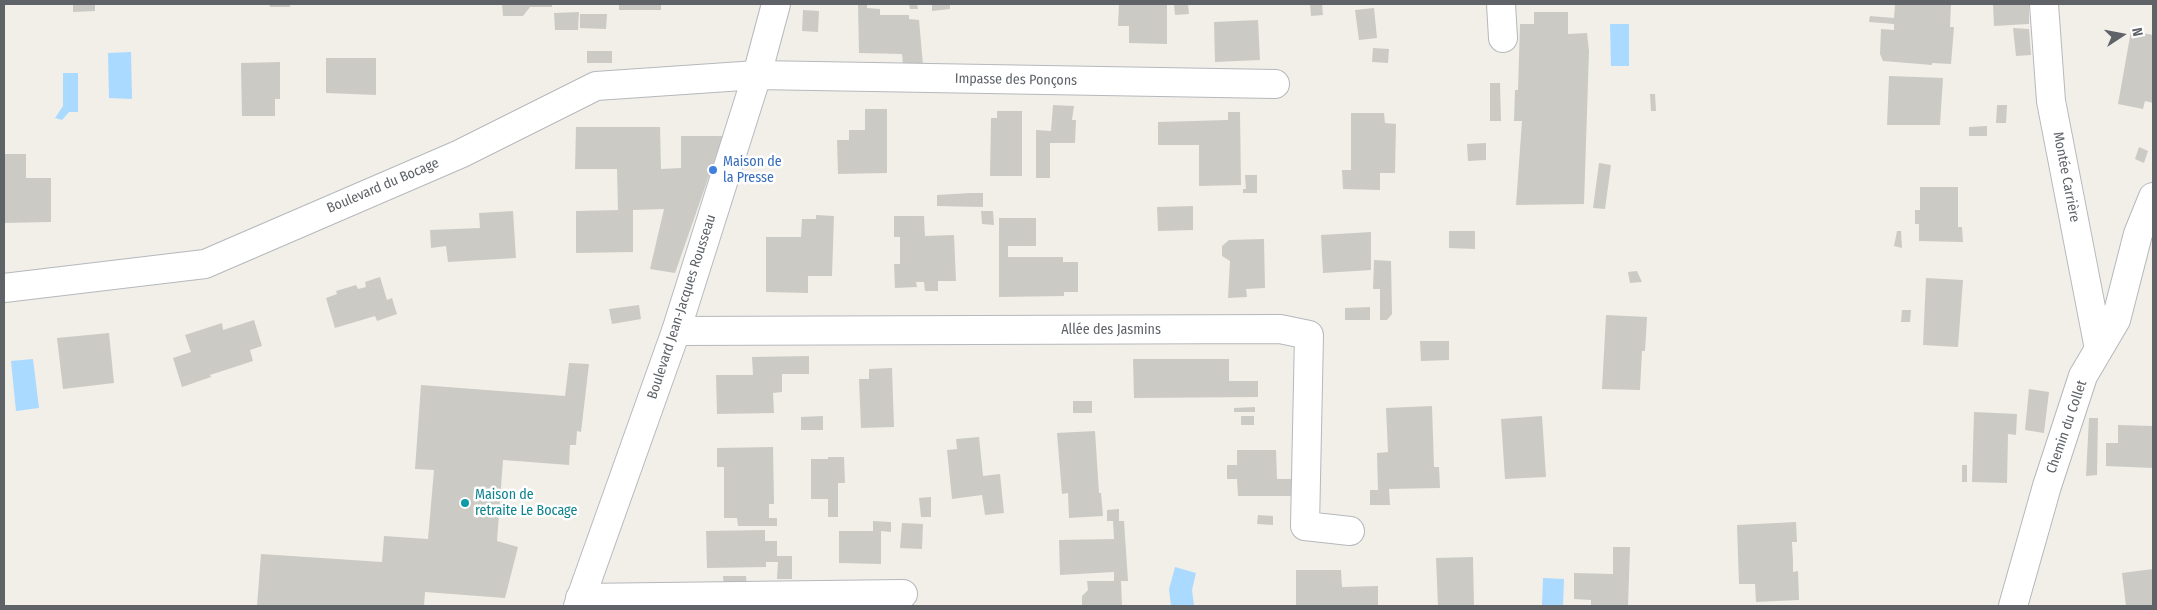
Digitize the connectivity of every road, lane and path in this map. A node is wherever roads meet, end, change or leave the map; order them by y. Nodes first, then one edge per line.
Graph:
1 (776, 4) edge
2 (1501, 4) edge
3 (2044, 4) edge
4 (1503, 38) dead end
5 (757, 75) junction
6 (1276, 84) dead end
7 (2153, 197) edge
8 (4, 288) edge
9 (676, 331) junction
10 (2099, 349) junction
11 (1350, 531) dead end
12 (903, 594) dead end
13 (579, 602) edge
14 (2013, 606) edge

1 - 5 street, Boulevard Jean-Jacques Rousseau
2 - 4 street
3 - 10 street, Montée Carrière
5 - 6 street, Impasse des Ponçons
5 - 8 street, Boulevard du Bocage
5 - 9 street, Boulevard Jean-Jacques Rousseau
7 - 10 street, Chemin du Collet
9 - 11 street, Allée des Jasmins
9 - 13 street, Boulevard Jean-Jacques Rousseau
10 - 14 street, Chemin du Collet
12 - 13 street

